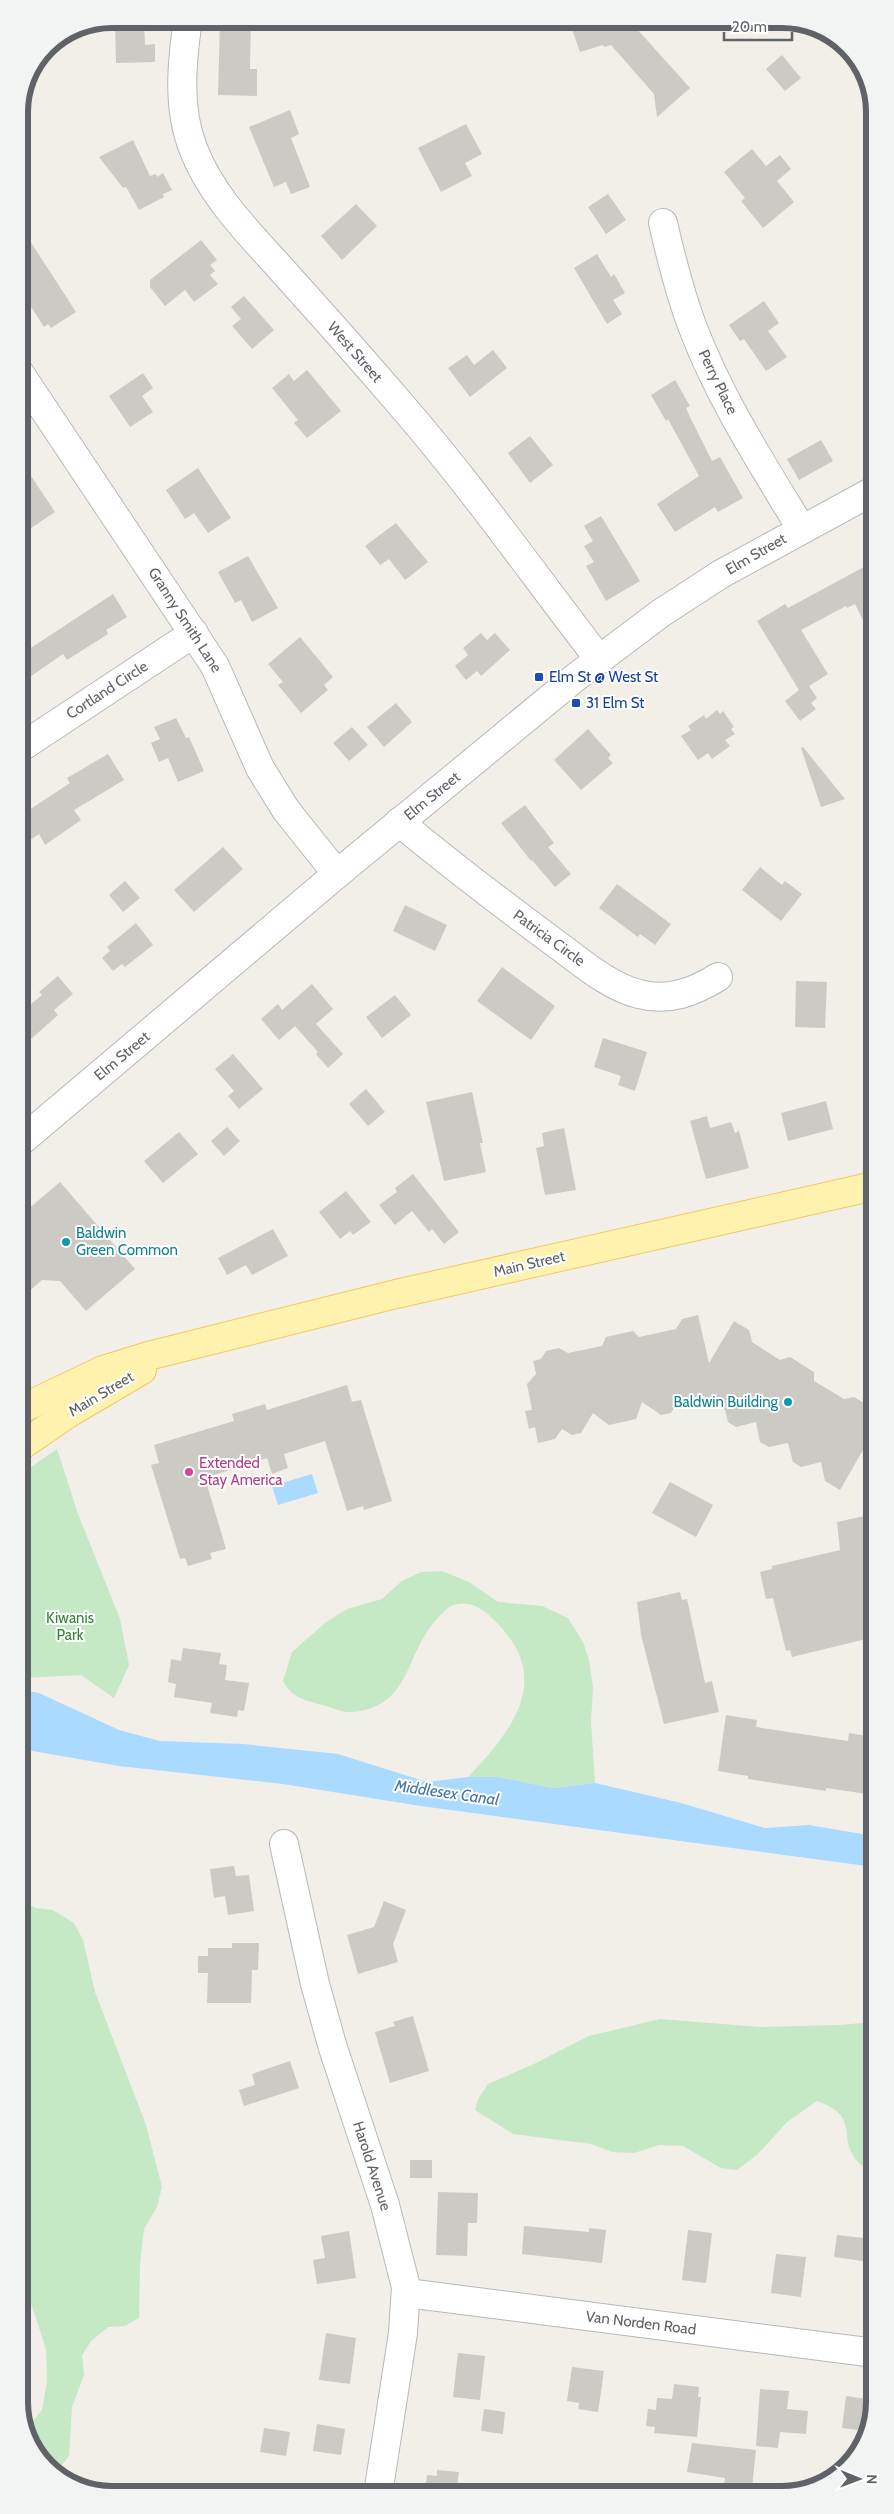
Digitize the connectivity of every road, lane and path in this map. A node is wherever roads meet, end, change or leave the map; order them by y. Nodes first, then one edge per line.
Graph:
1 (187, 28) edge
2 (663, 223) dead end
3 (28, 385) edge
4 (866, 495) edge
5 (801, 528) junction
6 (194, 633) junction
7 (599, 659) junction
8 (28, 743) edge
9 (399, 822) junction
10 (337, 874) junction
11 (718, 977) dead end
12 (28, 1135) edge
13 (866, 1188) edge
14 (185, 1347) junction
15 (28, 1406) edge
16 (28, 1441) edge
17 (284, 1844) dead end
18 (407, 2293) junction
19 (866, 2352) edge
20 (379, 2486) edge

1 - 7 street, West Street
2 - 5 street, Perry Place
3 - 6 street, Granny Smith Lane
4 - 5 street, Elm Street
5 - 7 street, Elm Street
6 - 8 street, Cortland Circle
6 - 10 street, Granny Smith Lane
7 - 9 street, Elm Street
9 - 10 street, Elm Street
9 - 11 street, Patricia Circle
10 - 12 street, Elm Street
13 - 14 main road, Main Street
14 - 15 main road, Main Street
14 - 16 main road, Main Street
17 - 18 street, Harold Avenue
18 - 19 street, Van Norden Road
18 - 20 street, Harold Avenue

